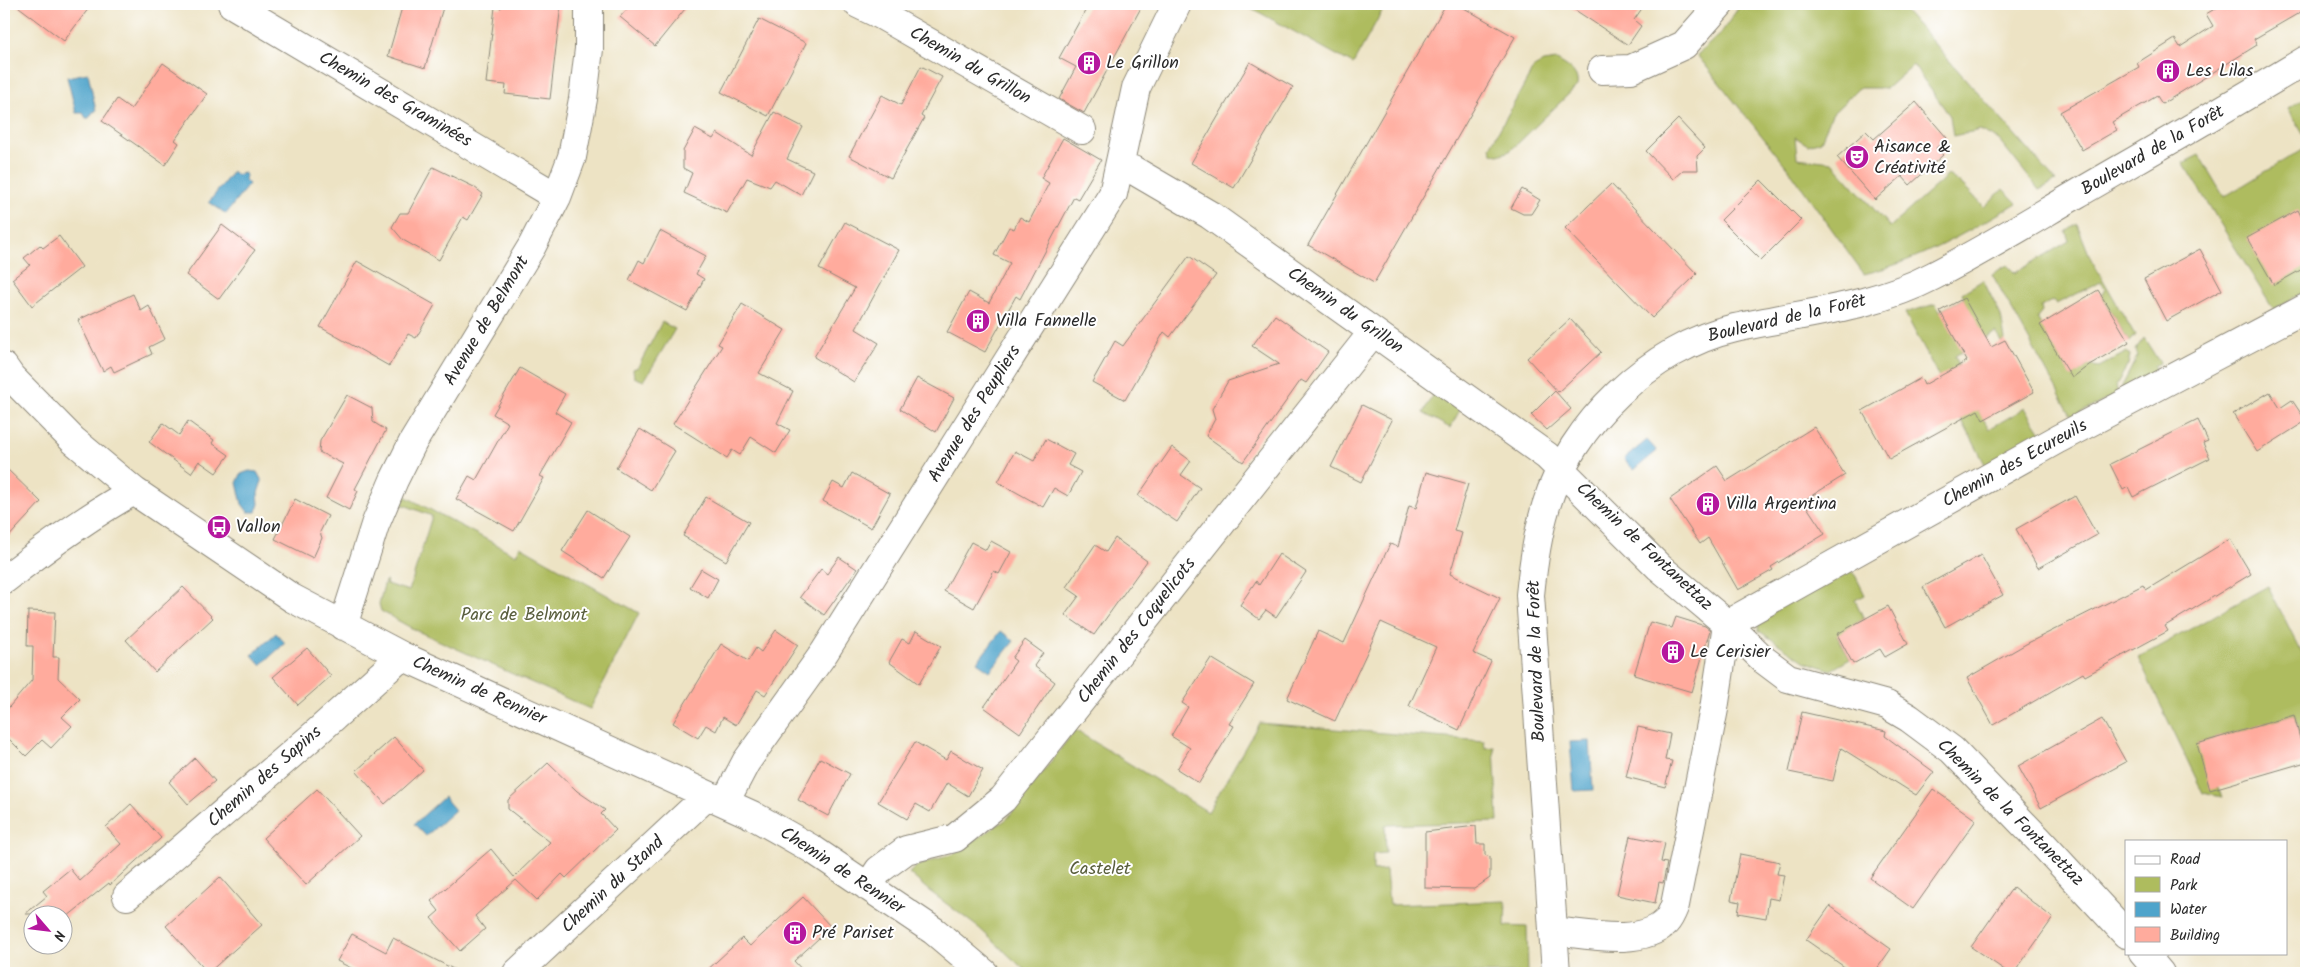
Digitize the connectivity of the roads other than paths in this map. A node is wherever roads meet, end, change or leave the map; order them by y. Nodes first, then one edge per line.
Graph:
1 (232, 4) edge
2 (589, 4) edge
3 (858, 4) edge
4 (1177, 4) edge
5 (1720, 4) edge
6 (2306, 60) edge
7 (1602, 70) dead end
8 (1082, 130) dead end
9 (1120, 167) junction
10 (557, 197) junction
11 (2306, 308) edge
12 (1373, 332) junction
13 (6, 374) edge
14 (1561, 469) junction
15 (134, 491) junction
16 (4, 580) edge
17 (1727, 624) junction
18 (343, 626) junction
19 (402, 656) junction
20 (716, 799) junction
21 (868, 887) junction
22 (127, 896) dead end
23 (1554, 931) junction
24 (2125, 933) edge
25 (2144, 954) edge
26 (517, 973) edge
27 (984, 973) edge
28 (1556, 973) edge
29 (2160, 973) edge

1 - 10 street, Chemin des Graminées
2 - 10 street, Avenue de Belmont
3 - 8 street, Chemin du Grillon
4 - 9 street, Avenue des Peupliers
5 - 7 street
6 - 14 street, Boulevard de la Forêt
9 - 12 street, Chemin du Grillon
9 - 20 street, Avenue des Peupliers
10 - 18 street, Avenue de Belmont
11 - 17 street, Chemin des Ecureuils
12 - 14 street, Chemin du Grillon
12 - 21 street, Chemin des Coquelicots
13 - 15 street, Chemin de Rennier
14 - 17 street, Chemin de Fontanettaz
14 - 23 street, Boulevard de la Forêt
15 - 16 street
15 - 18 street, Chemin de Rennier
17 - 23 street
17 - 24 street, Chemin de la Fontanettaz
18 - 19 street, Chemin de Rennier
19 - 20 street, Chemin de Rennier
19 - 22 street, Chemin des Sapins
20 - 21 street, Chemin de Rennier
20 - 26 street, Chemin du Stand
21 - 27 street, Chemin de Rennier
23 - 28 street, Boulevard de la Forêt
25 - 29 street

